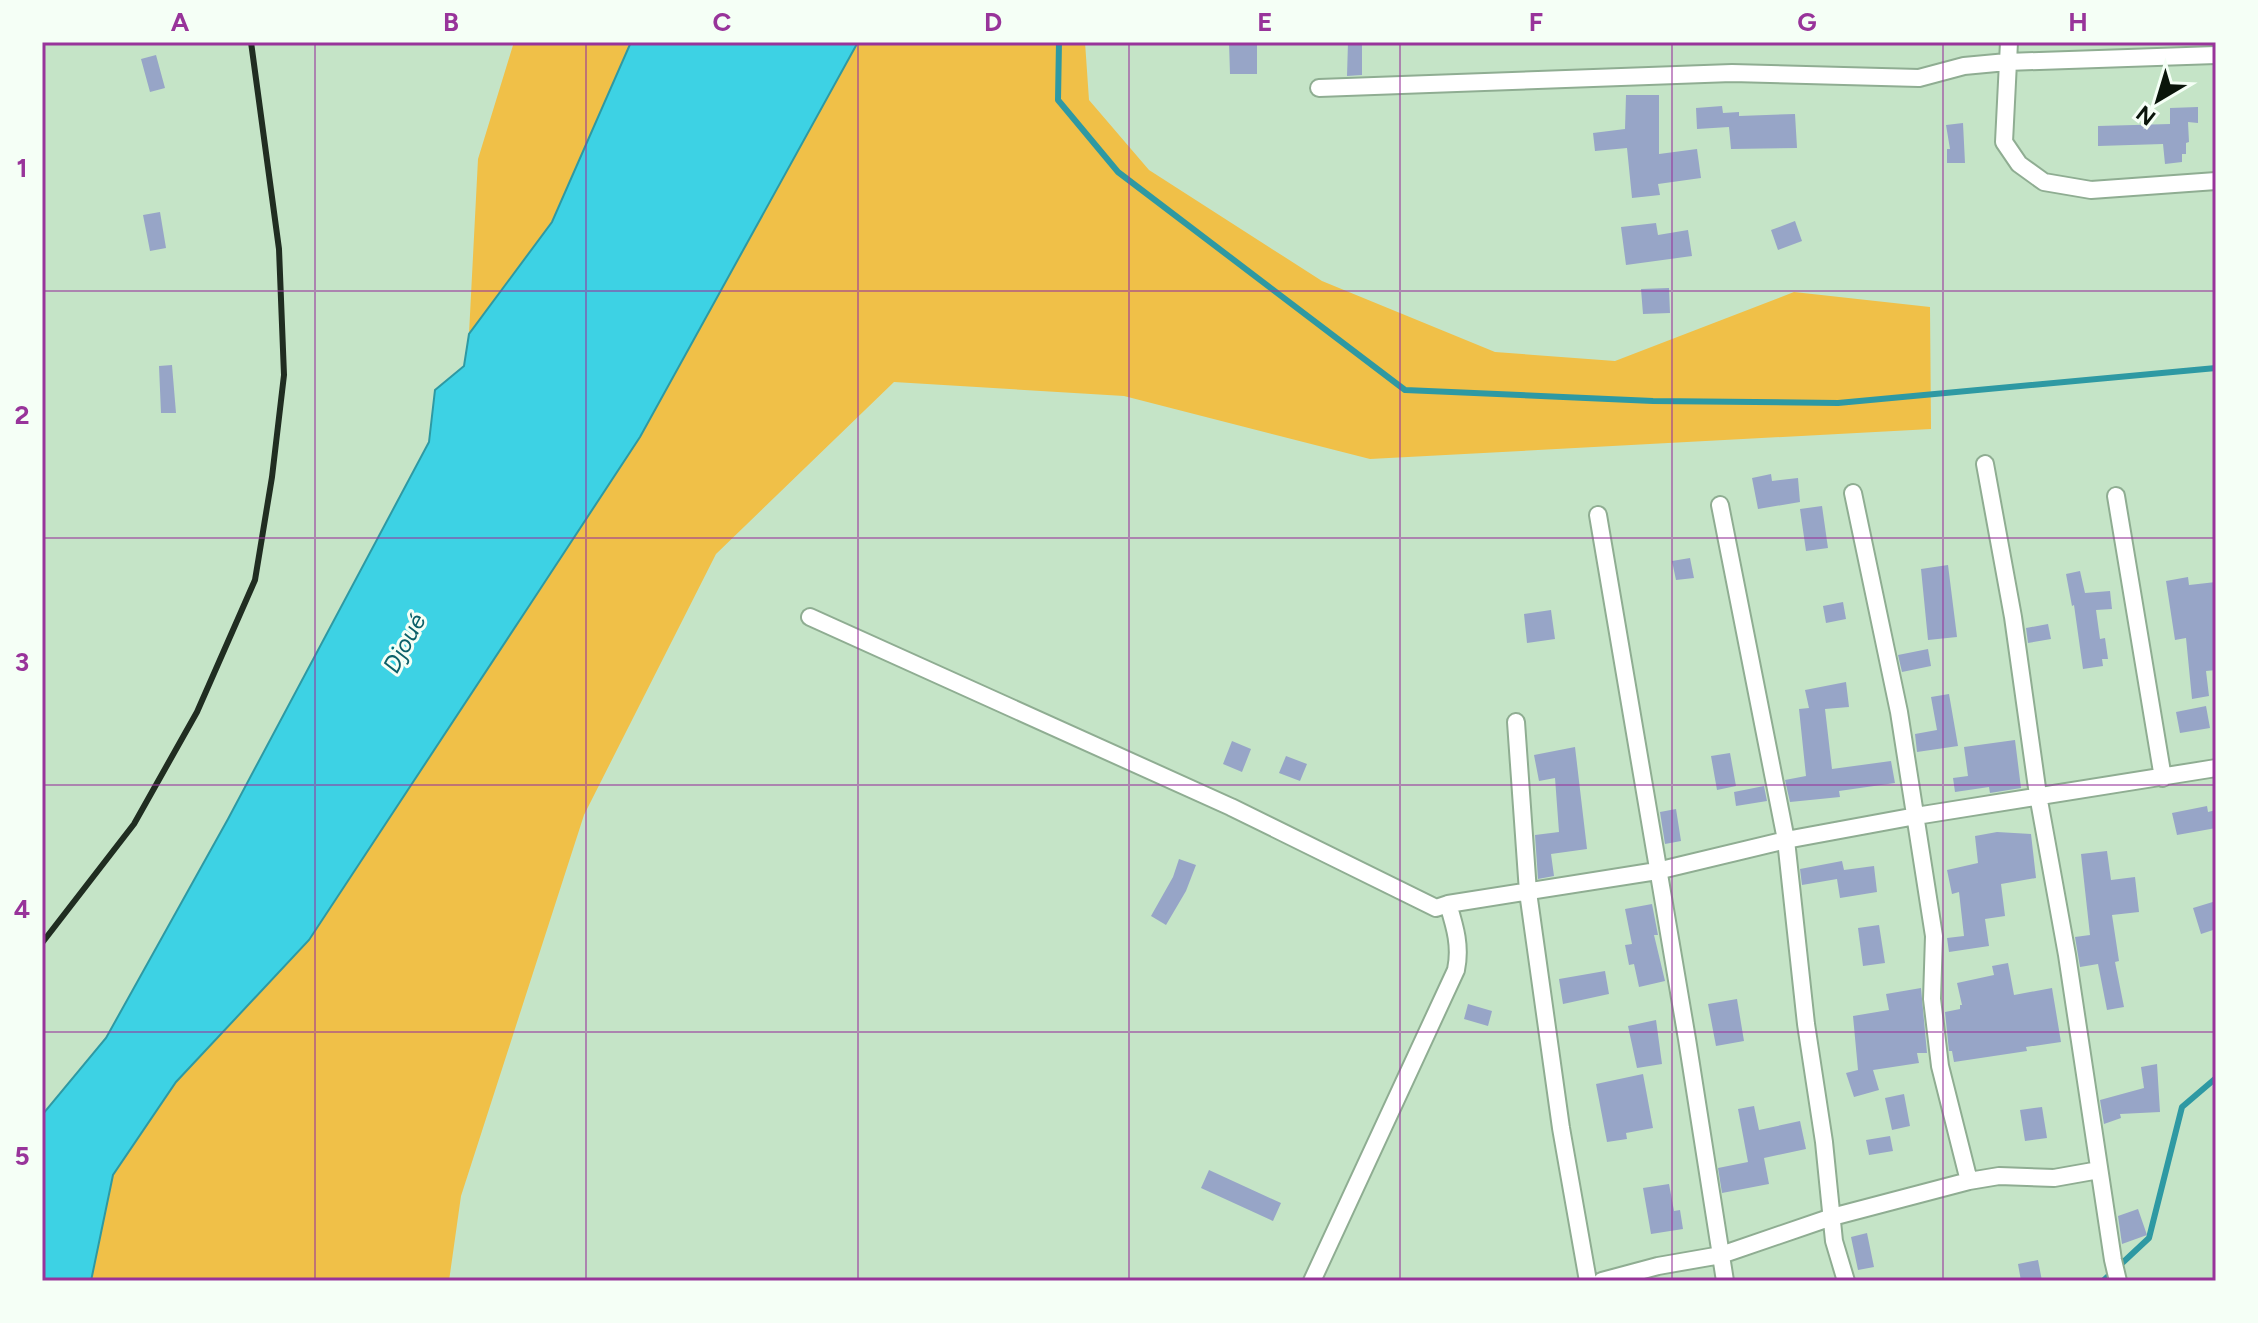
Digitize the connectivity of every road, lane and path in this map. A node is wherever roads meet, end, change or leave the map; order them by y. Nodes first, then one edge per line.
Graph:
1 (2009, 42) edge
2 (2216, 55) edge
3 (2007, 62) junction
4 (1319, 88) dead end
5 (2216, 181) edge
6 (1985, 464) dead end
7 (1853, 493) dead end
8 (2116, 496) dead end
9 (1720, 505) dead end
10 (1598, 515) dead end
11 (810, 617) dead end
12 (1516, 722) dead end
13 (2216, 768) edge
14 (2163, 778) junction
15 (2038, 795) junction
16 (1916, 816) junction
17 (1786, 840) junction
18 (1657, 871) junction
19 (1528, 892) junction
20 (1448, 904) junction
21 (2099, 1170) junction
22 (1969, 1181) junction
23 (1832, 1217) junction
24 (1721, 1255) junction
25 (1312, 1281) edge
26 (1588, 1281) edge
27 (1602, 1281) edge
28 (1725, 1281) edge
29 (1846, 1281) edge
30 (2118, 1281) edge

1 - 3 street
2 - 3 street
3 - 4 street
3 - 5 street
6 - 15 street
7 - 16 street
8 - 14 street
9 - 17 street
10 - 18 street
11 - 20 street
12 - 19 street
13 - 14 street
14 - 15 street
15 - 16 street
15 - 21 street
16 - 17 street
16 - 22 street
17 - 18 street
17 - 23 street
18 - 19 street
18 - 24 street
19 - 20 street
19 - 26 street
20 - 25 street
21 - 22 street
21 - 30 street
22 - 23 street
23 - 24 street
23 - 29 street
24 - 27 street
24 - 28 street

